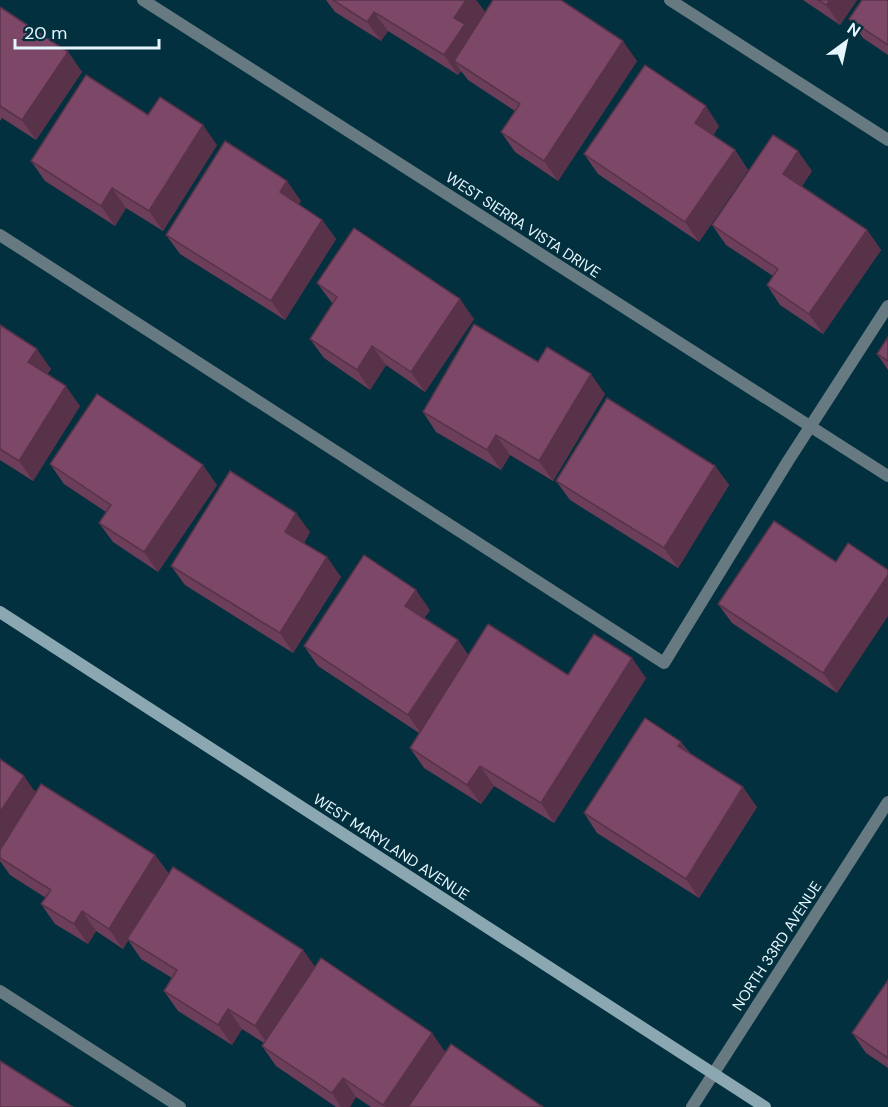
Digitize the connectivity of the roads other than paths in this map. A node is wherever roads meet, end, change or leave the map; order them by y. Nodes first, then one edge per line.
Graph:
1 (143, 0) edge
2 (670, 0) edge
3 (888, 140) edge
4 (0, 235) edge
5 (888, 306) edge
6 (810, 428) junction
7 (888, 476) edge
8 (0, 612) edge
9 (888, 802) edge
10 (0, 991) edge
11 (712, 1074) junction
12 (180, 1107) edge
13 (692, 1107) edge
14 (765, 1107) edge

1 - 6 street, WEST SIERRA VISTA DRIVE
2 - 3 street
4 - 6 street
5 - 6 street
6 - 7 street, WEST SIERRA VISTA DRIVE
8 - 11 street, WEST MARYLAND AVENUE
9 - 11 street, NORTH 33RD AVENUE
10 - 12 street
11 - 13 street, NORTH 33RD AVENUE
11 - 14 street, WEST MARYLAND AVENUE

